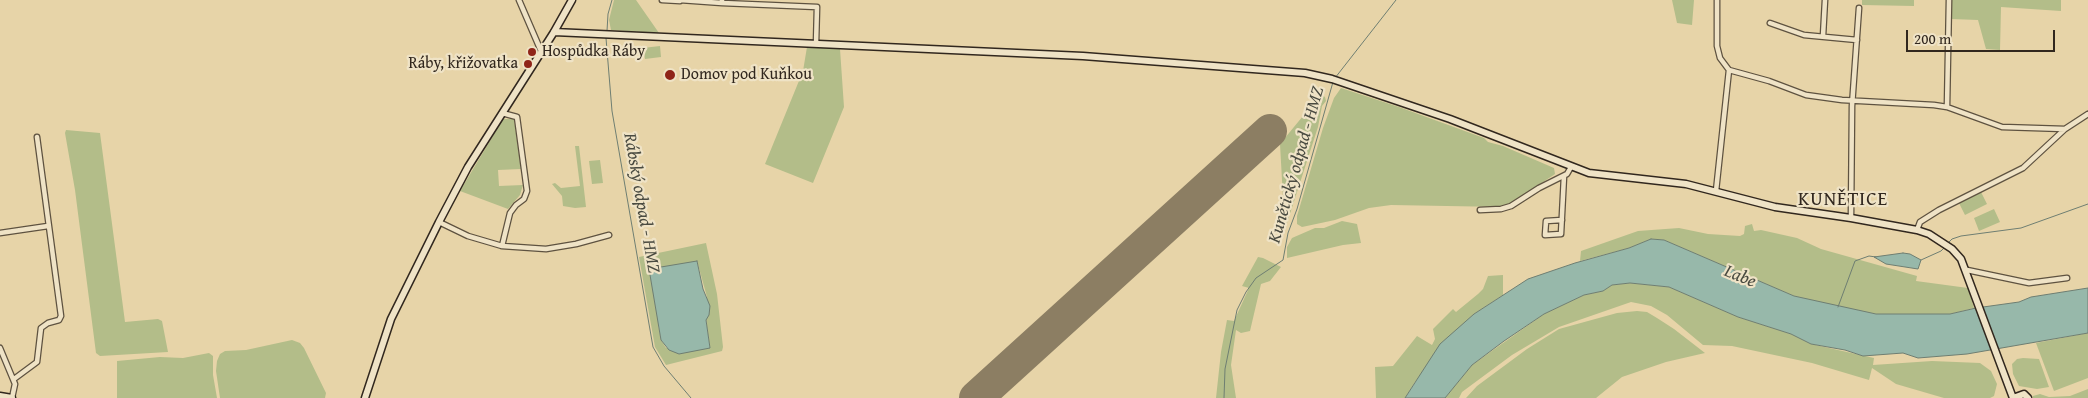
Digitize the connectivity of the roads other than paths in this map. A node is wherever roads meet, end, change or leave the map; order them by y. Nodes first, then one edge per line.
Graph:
1 (519, 0) edge
2 (572, 0) edge
3 (662, 0) edge
4 (680, 0) edge
5 (1718, 0) edge
6 (1825, 0) edge
7 (1949, 0) edge
8 (722, 1) edge
9 (1859, 8) dead end
10 (1770, 24) dead end
11 (554, 32) junction
12 (1823, 36) junction
13 (1857, 40) junction
14 (816, 44) junction
15 (541, 51) junction
16 (1729, 70) junction
17 (1854, 101) junction
18 (1947, 107) junction
19 (502, 113) junction
20 (2088, 114) edge
21 (2065, 129) junction
22 (37, 137) dead end
23 (1572, 167) junction
24 (1564, 176) junction
25 (1716, 191) junction
26 (1480, 210) dead end
27 (1851, 218) junction
28 (1562, 220) junction
29 (439, 222) junction
30 (48, 226) junction
31 (1918, 230) junction
32 (0, 233) edge
33 (609, 235) dead end
34 (502, 246) junction
35 (1967, 270) junction
36 (2067, 278) dead end
37 (0, 348) edge
38 (14, 380) junction
39 (0, 396) edge
40 (12, 398) edge
41 (365, 398) edge
42 (2013, 398) edge
43 (2028, 398) edge

1 - 15 street
2 - 11 street
3 - 4 street
4 - 8 street
5 - 16 street
6 - 12 street
7 - 18 street
8 - 14 street
9 - 13 street
10 - 12 street
11 - 14 street
11 - 15 street
12 - 13 street
13 - 17 street
14 - 23 street
15 - 19 street
16 - 17 street
16 - 25 street
17 - 18 street
17 - 27 street
18 - 21 street
19 - 29 street
19 - 34 street
20 - 21 street
21 - 31 street
22 - 30 street
23 - 24 street
23 - 25 street
24 - 26 street
24 - 28 street
25 - 27 street
27 - 31 street
28 - 28 street
29 - 34 street
29 - 41 street
30 - 32 street
30 - 38 street
31 - 35 street
33 - 34 street
35 - 36 street
35 - 42 street
37 - 38 street
38 - 40 street
39 - 40 street
42 - 43 street

